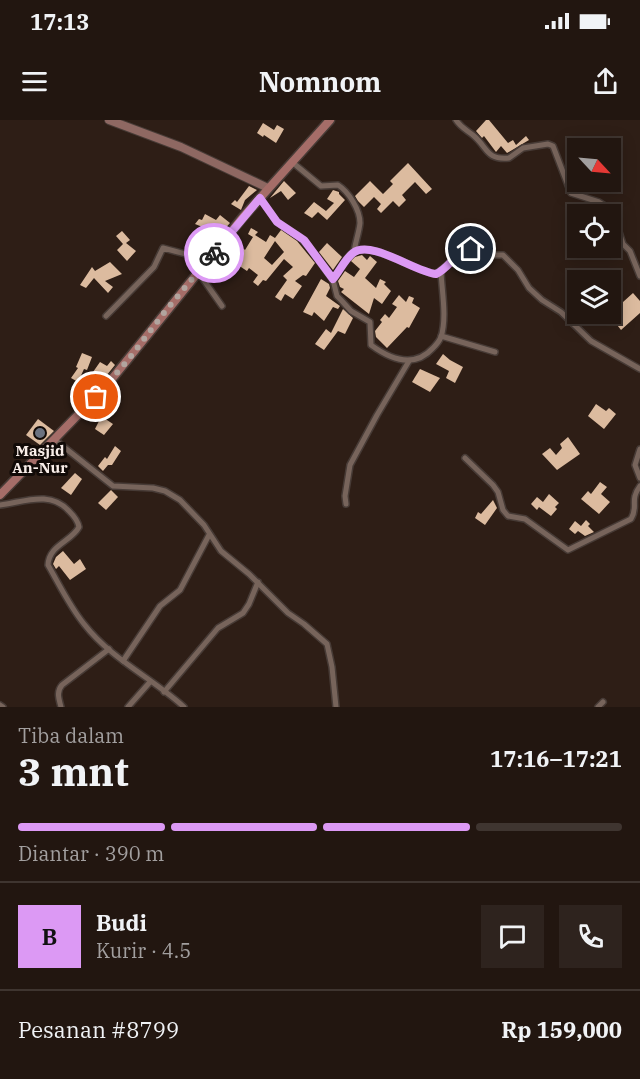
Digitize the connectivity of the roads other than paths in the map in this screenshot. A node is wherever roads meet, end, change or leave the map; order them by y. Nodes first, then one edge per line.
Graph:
1 (110, 120) edge
2 (330, 120) edge
3 (456, 120) edge
4 (292, 162) junction
5 (268, 188) junction
6 (260, 198) junction
7 (354, 252) junction
8 (208, 260) junction
9 (198, 272) junction
10 (441, 272) junction
11 (640, 276) edge
12 (333, 279) junction
13 (222, 306) dead end
14 (106, 316) dead end
15 (441, 336) junction
16 (495, 352) dead end
17 (410, 361) junction
18 (640, 369) edge
19 (55, 440) junction
20 (640, 449) edge
21 (465, 458) dead end
22 (640, 478) edge
23 (640, 486) edge
24 (0, 495) edge
25 (346, 504) dead end
26 (0, 505) edge
27 (209, 535) junction
28 (258, 582) junction
29 (109, 649) junction
30 (123, 661) junction
31 (150, 682) junction
32 (164, 692) junction
33 (61, 707) edge
34 (128, 707) edge
35 (184, 707) edge
36 (336, 707) edge

1 - 5 street
2 - 4 main road
3 - 11 street
4 - 5 main road
4 - 7 street
5 - 6 main road
6 - 8 main road
6 - 12 street
7 - 10 street
7 - 12 street
8 - 9 main road
8 - 14 street
9 - 13 street
9 - 19 main road
10 - 15 street
10 - 18 street
12 - 17 street
15 - 16 street
15 - 17 street
17 - 25 street
19 - 24 main road
19 - 27 street
20 - 22 street
21 - 23 street
26 - 29 street
27 - 28 street
27 - 30 street
28 - 32 street
28 - 36 street
29 - 30 street
29 - 33 street
30 - 31 street
31 - 32 street
31 - 34 street
32 - 35 street

